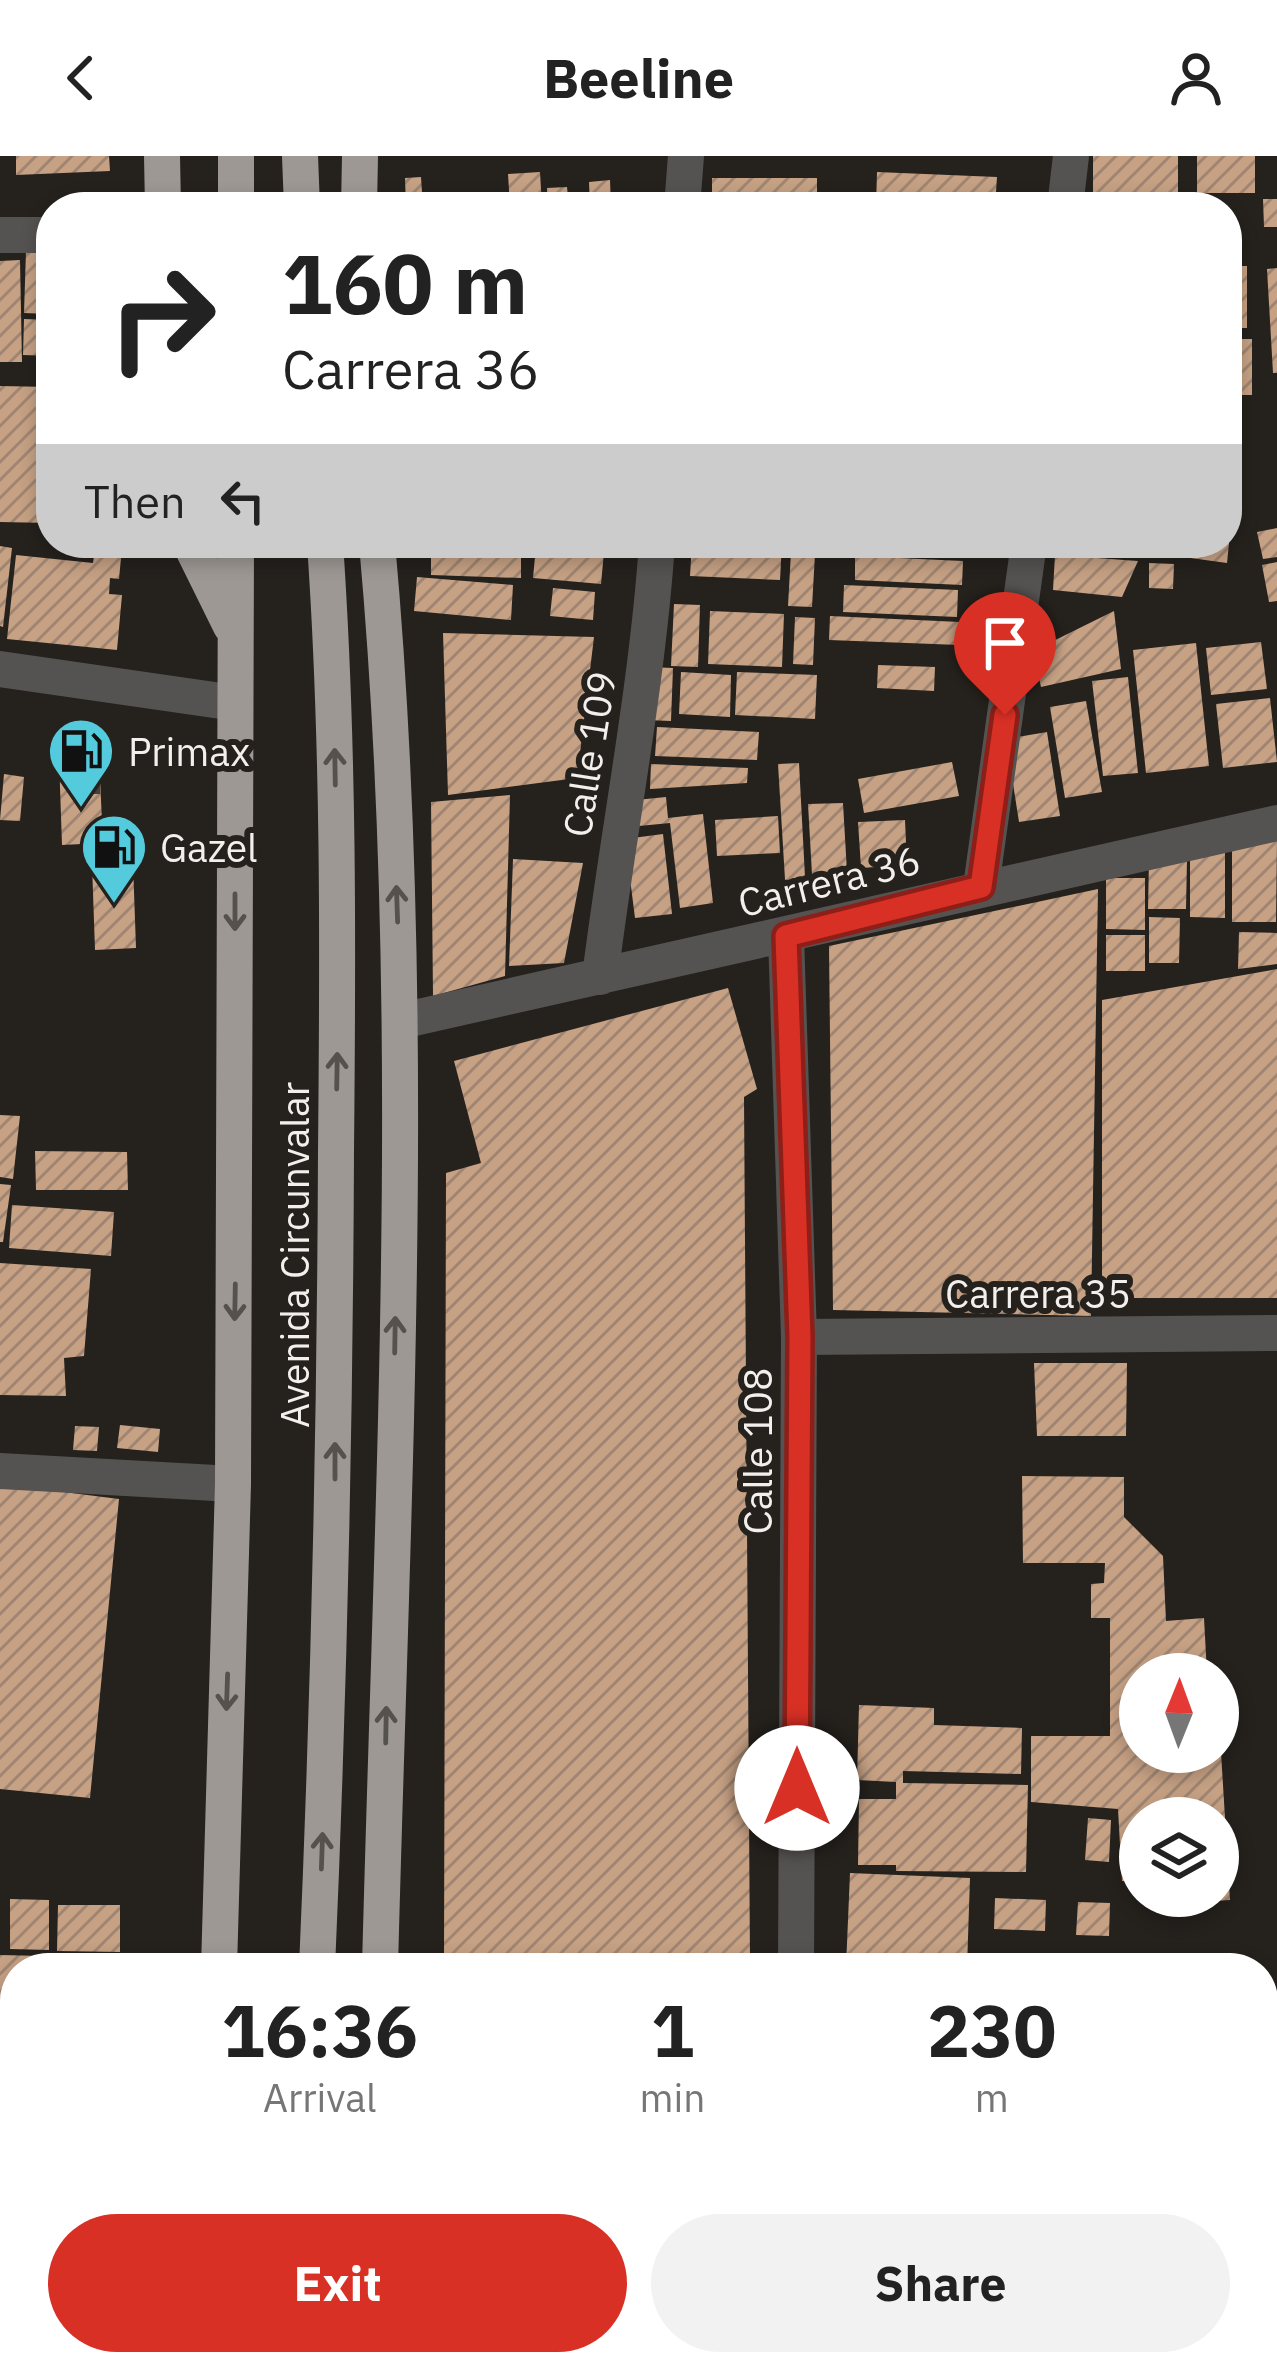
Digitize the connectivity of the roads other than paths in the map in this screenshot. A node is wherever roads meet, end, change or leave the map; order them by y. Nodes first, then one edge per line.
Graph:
1 (162, 156) edge
2 (360, 156) edge
3 (686, 156) edge
4 (1071, 156) edge
5 (236, 160) edge
6 (300, 160) edge
7 (163, 192) edge
8 (236, 192) edge
9 (301, 192) edge
10 (359, 192) edge
11 (683, 192) edge
12 (1067, 192) edge
13 (0, 235) edge
14 (36, 235) edge
15 (197, 558) edge
16 (236, 558) edge
17 (326, 558) edge
18 (378, 558) edge
19 (656, 558) edge
20 (1027, 558) edge
21 (236, 636) junction
22 (0, 669) edge
23 (235, 703) junction
24 (1277, 823) edge
25 (981, 887) junction
26 (786, 936) junction
27 (600, 977) junction
28 (400, 1021) junction
29 (1277, 1333) edge
30 (800, 1337) junction
31 (0, 1471) edge
32 (233, 1484) junction
33 (219, 1953) edge
34 (318, 1953) edge
35 (380, 1953) edge
36 (796, 1953) edge

1 - 7 highway
2 - 10 highway
3 - 11 street
4 - 12 street
5 - 8 highway
6 - 9 highway
13 - 14 street
15 - 21 highway
16 - 21 highway, Avenida Circunvalar
34 -> 17 highway, Avenida Circunvalar
28 -> 18 highway
19 - 27 street, Calle 109
20 - 25 street
21 - 23 highway, Avenida Circunvalar
22 - 23 street
23 -> 32 highway, Avenida Circunvalar
24 - 25 street, Carrera 36
25 - 26 street, Carrera 36
26 - 27 street, Carrera 36
26 - 30 street, Calle 108
27 - 28 street, Carrera 36
35 -> 28 highway
29 - 30 street, Carrera 35
30 - 36 street, Calle 108
31 - 32 street
32 -> 33 highway, Avenida Circunvalar

